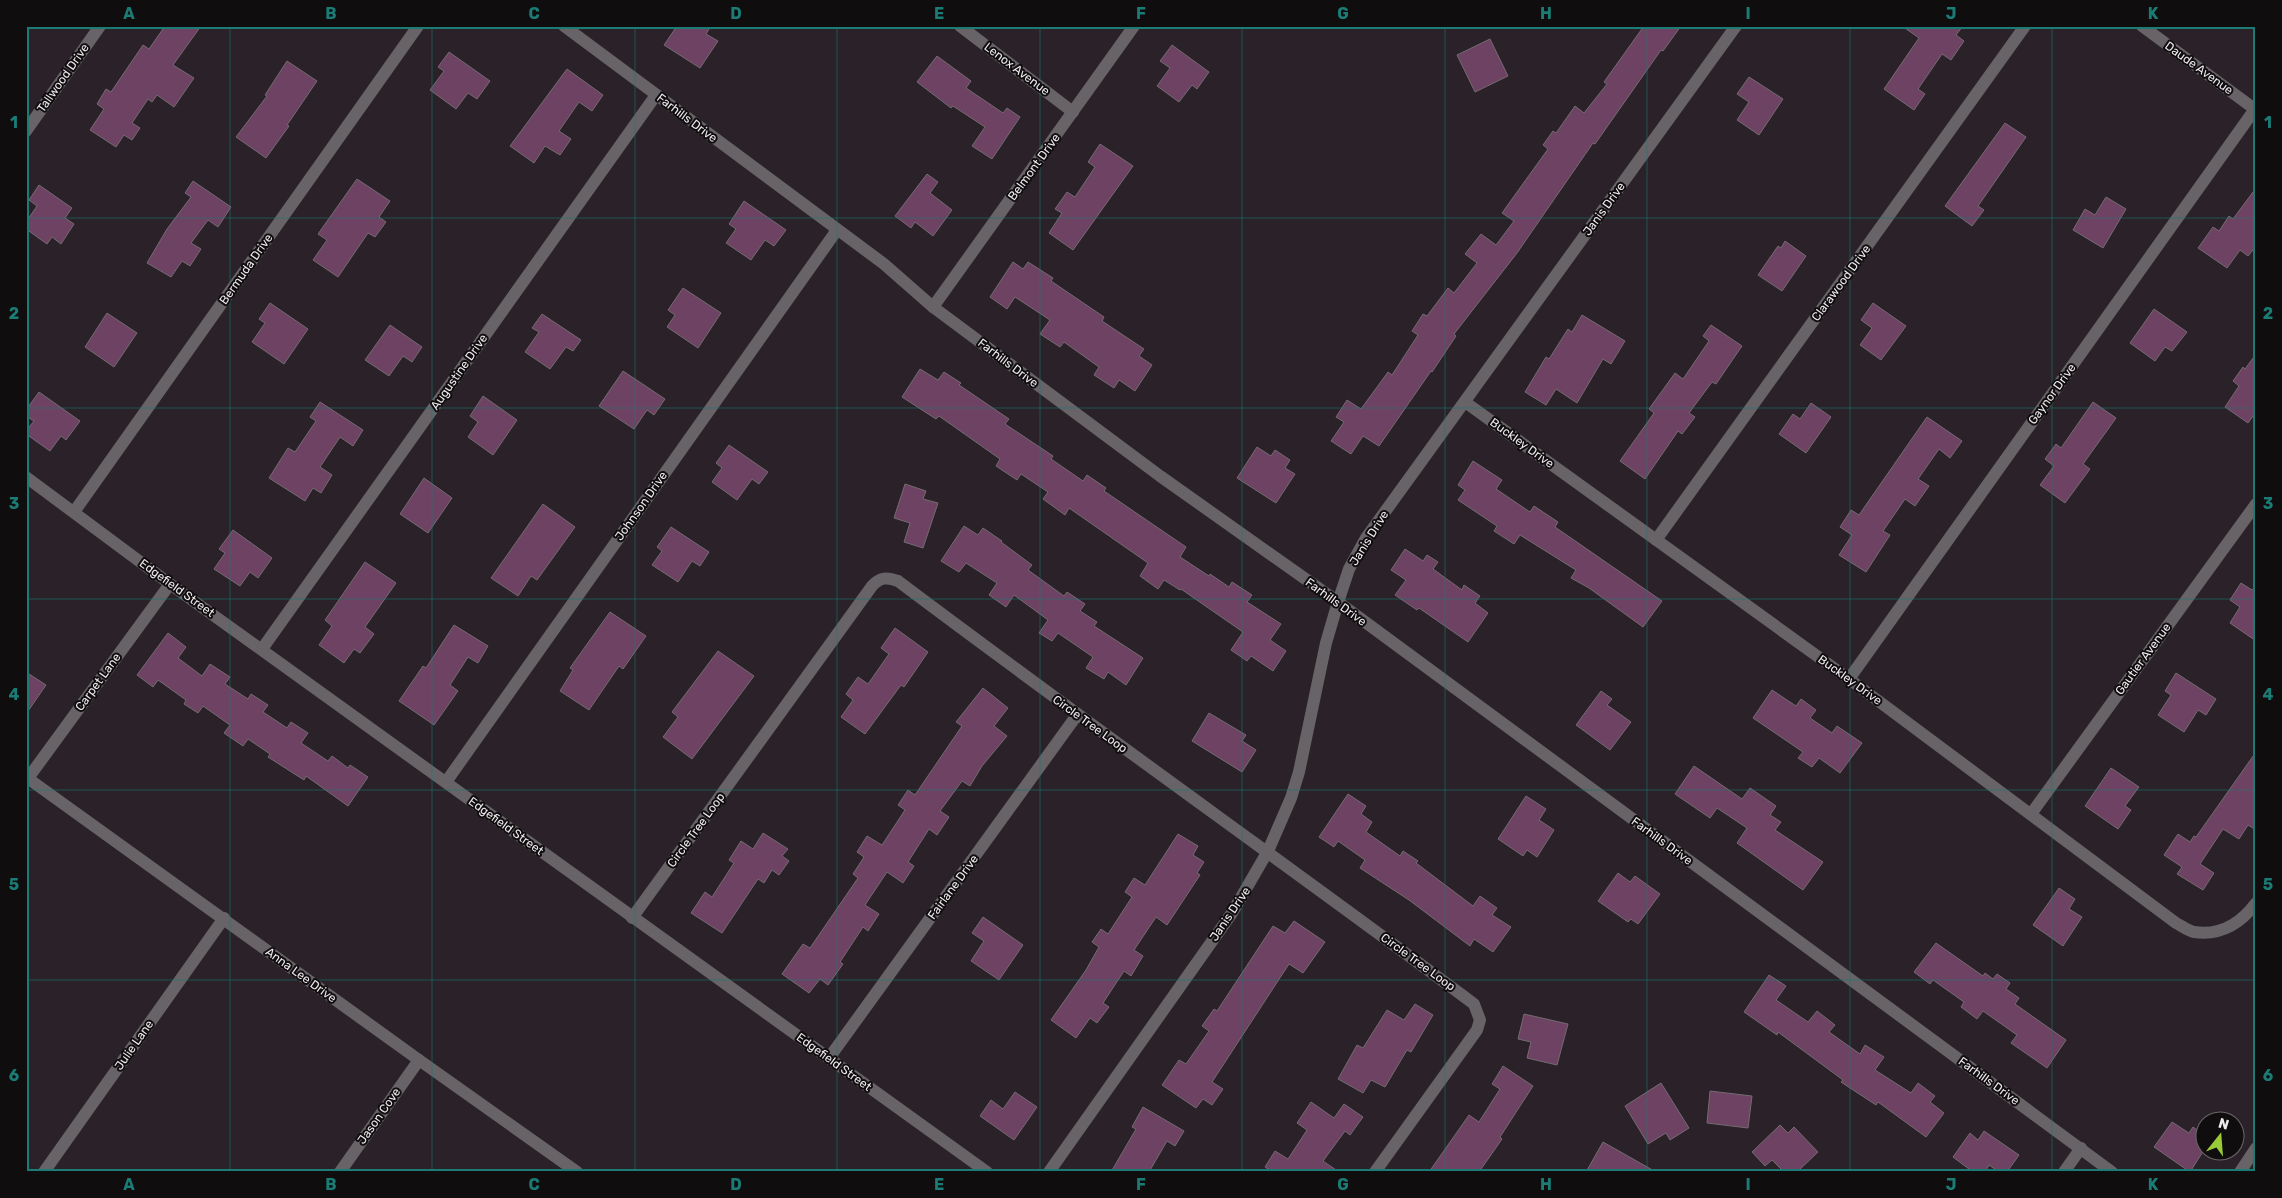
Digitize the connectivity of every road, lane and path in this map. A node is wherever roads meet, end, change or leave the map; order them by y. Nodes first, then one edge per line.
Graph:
1 (100, 26) edge
2 (418, 26) edge
3 (564, 26) edge
4 (960, 26) edge
5 (1134, 26) edge
6 (1736, 26) edge
7 (2026, 26) edge
8 (2142, 26) edge
9 (656, 95) junction
10 (2255, 109) edge
11 (1073, 112) junction
12 (26, 131) edge
13 (837, 230) junction
14 (933, 307) junction
15 (1465, 402) junction
16 (26, 477) edge
17 (2256, 504) edge
18 (74, 512) junction
19 (1656, 540) junction
20 (170, 584) junction
21 (1338, 602) junction
22 (262, 649) junction
23 (1848, 678) junction
24 (1077, 715) junction
25 (27, 779) edge
26 (446, 782) junction
27 (2031, 814) junction
28 (1268, 851) junction
29 (2256, 903) edge
30 (224, 918) junction
31 (632, 918) junction
32 (830, 1058) junction
33 (418, 1060) junction
34 (2081, 1148) junction
35 (2256, 1148) edge
36 (44, 1172) edge
37 (340, 1172) edge
38 (577, 1172) edge
39 (987, 1172) edge
40 (1049, 1172) edge
41 (1375, 1172) edge
42 (2064, 1172) edge
43 (2112, 1172) edge
44 (2240, 1172) edge

1 - 12 street, Tallwood Drive
2 - 18 street, Bermuda Drive
3 - 9 street, Farhills Drive
4 - 11 street, Lenox Avenue
5 - 11 street, Belmont Drive
6 - 15 street, Janis Drive
7 - 19 street, Clarawood Drive
8 - 10 street, Daude Avenue
9 - 13 street, Farhills Drive
9 - 22 street, Augustine Drive
10 - 23 street, Gaynor Drive
11 - 14 street, Belmont Drive
13 - 14 street, Farhills Drive
13 - 26 street, Johnson Drive
14 - 21 street, Farhills Drive
15 - 19 street, Buckley Drive
15 - 21 street, Janis Drive
16 - 18 street, Edgefield Street
17 - 27 street, Gautier Avenue
18 - 20 street, Edgefield Street
19 - 23 street, Buckley Drive
20 - 22 street, Edgefield Street
20 - 25 street, Carpet Lane
21 - 28 street, Janis Drive
21 - 34 street, Farhills Drive
22 - 26 street, Edgefield Street
23 - 27 street, Buckley Drive
24 - 28 street, Circle Tree Loop
24 - 31 street, Circle Tree Loop
24 - 32 street, Fairlane Drive
25 - 30 street, Anna Lee Drive
26 - 31 street, Edgefield Street
27 - 29 street, Buckley Drive
28 - 40 street, Janis Drive
28 - 41 street, Circle Tree Loop
30 - 33 street, Anna Lee Drive
30 - 36 street, Julie Lane
31 - 32 street, Edgefield Street
32 - 39 street, Edgefield Street
33 - 37 street, Jason Cove
33 - 38 street, Anna Lee Drive
34 - 42 street
34 - 43 street, Farhills Drive
35 - 44 street

